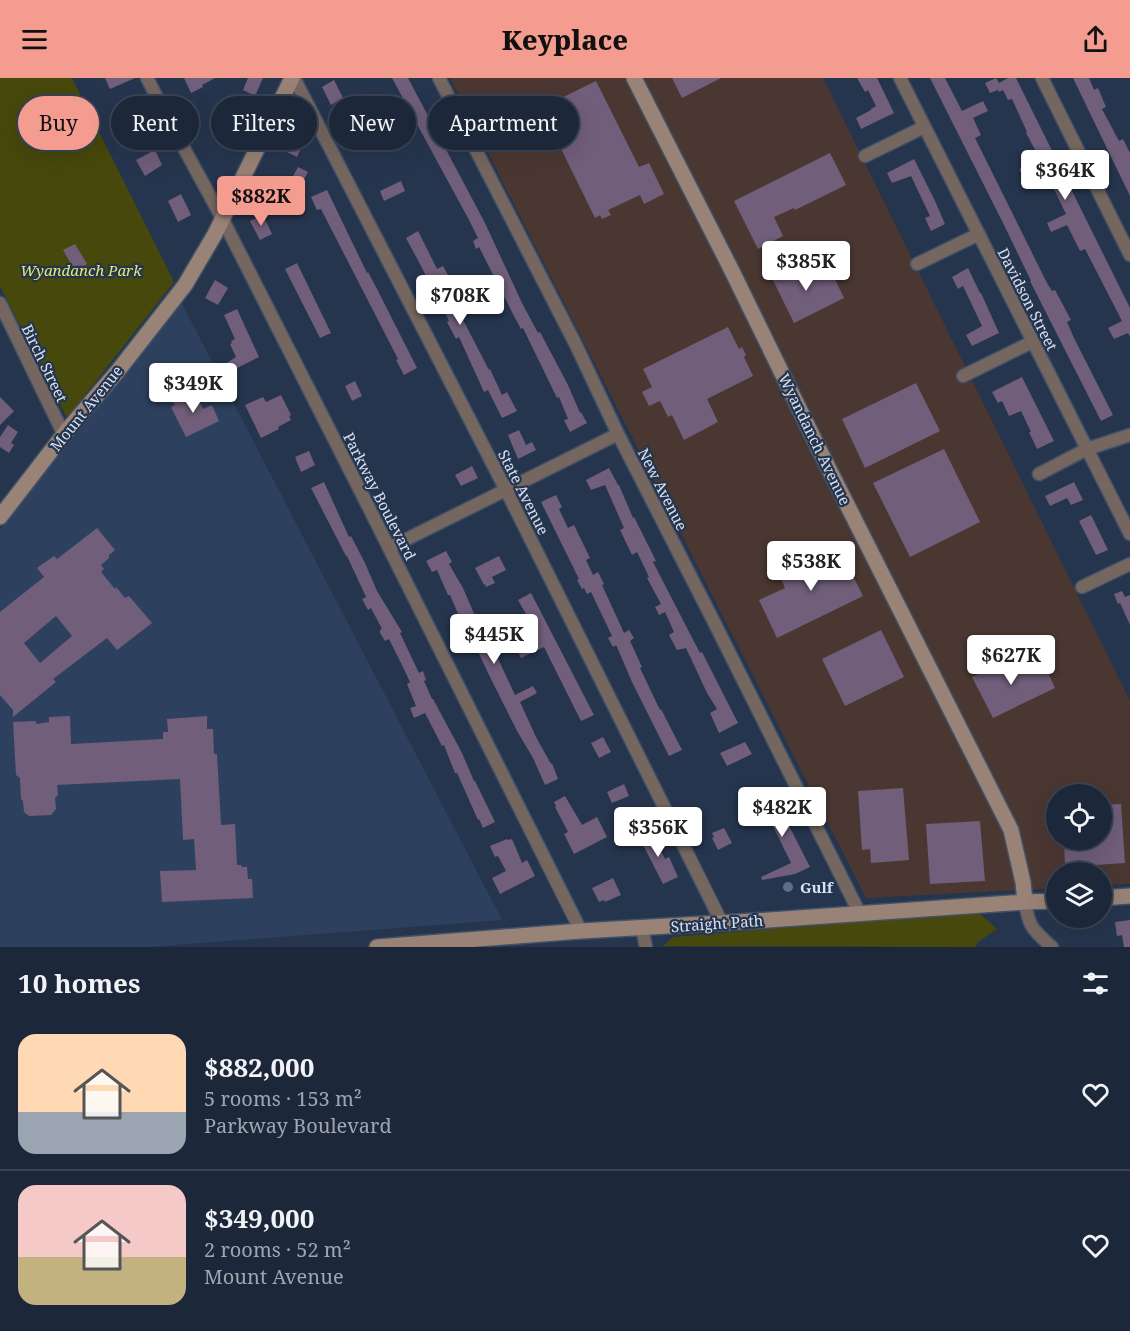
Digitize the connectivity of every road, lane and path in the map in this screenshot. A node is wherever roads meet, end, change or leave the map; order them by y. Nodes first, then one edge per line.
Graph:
1 (147, 78) edge
2 (293, 78) edge
3 (439, 78) edge
4 (634, 78) edge
5 (900, 78) edge
6 (1042, 78) edge
7 (924, 127) junction
8 (865, 156) dead end
9 (222, 218) junction
10 (979, 234) junction
11 (1130, 255) edge
12 (917, 264) dead end
13 (0, 303) edge
14 (1032, 342) junction
15 (963, 376) dead end
16 (618, 434) junction
17 (64, 435) junction
18 (1130, 435) edge
19 (1088, 449) junction
20 (1039, 474) dead end
21 (507, 490) junction
22 (0, 517) edge
23 (1130, 534) edge
24 (389, 548) junction
25 (1130, 564) edge
26 (1082, 587) dead end
27 (1130, 896) edge
28 (1112, 897) edge
29 (1046, 901) edge
30 (1025, 902) junction
31 (860, 914) junction
32 (722, 923) junction
33 (642, 928) junction
34 (581, 931) junction
35 (482, 943) edge
36 (377, 947) edge
37 (639, 947) edge
38 (646, 947) edge
39 (1052, 947) edge

1 - 9 street, Parkway Boulevard
2 - 9 street, Mount Avenue
2 - 21 street, State Avenue
3 - 16 street, New Avenue
4 - 30 street, Wyandanch Avenue
5 - 7 street, Davidson Street
6 - 11 street
7 - 8 street
7 - 10 street, Davidson Street
9 - 17 street, Mount Avenue
9 - 24 street, Parkway Boulevard
10 - 12 street
10 - 14 street, Davidson Street
13 - 17 street, Birch Street
14 - 15 street
14 - 19 street, Davidson Street
16 - 21 street
16 - 31 street, New Avenue
17 - 22 street, Mount Avenue
18 - 19 street
19 - 20 street
19 - 23 street, Davidson Street
21 - 24 street
21 - 32 street, State Avenue
24 - 34 street, Parkway Boulevard
25 - 26 street
27 - 28 street
29 - 30 street, Straight Path
30 - 31 street, Straight Path
30 - 39 street
31 - 32 street, Straight Path
32 - 33 street, Straight Path
33 - 34 street, Straight Path
33 - 37 street
33 - 38 street
34 - 35 street, Straight Path
35 - 36 street, Straight Path

